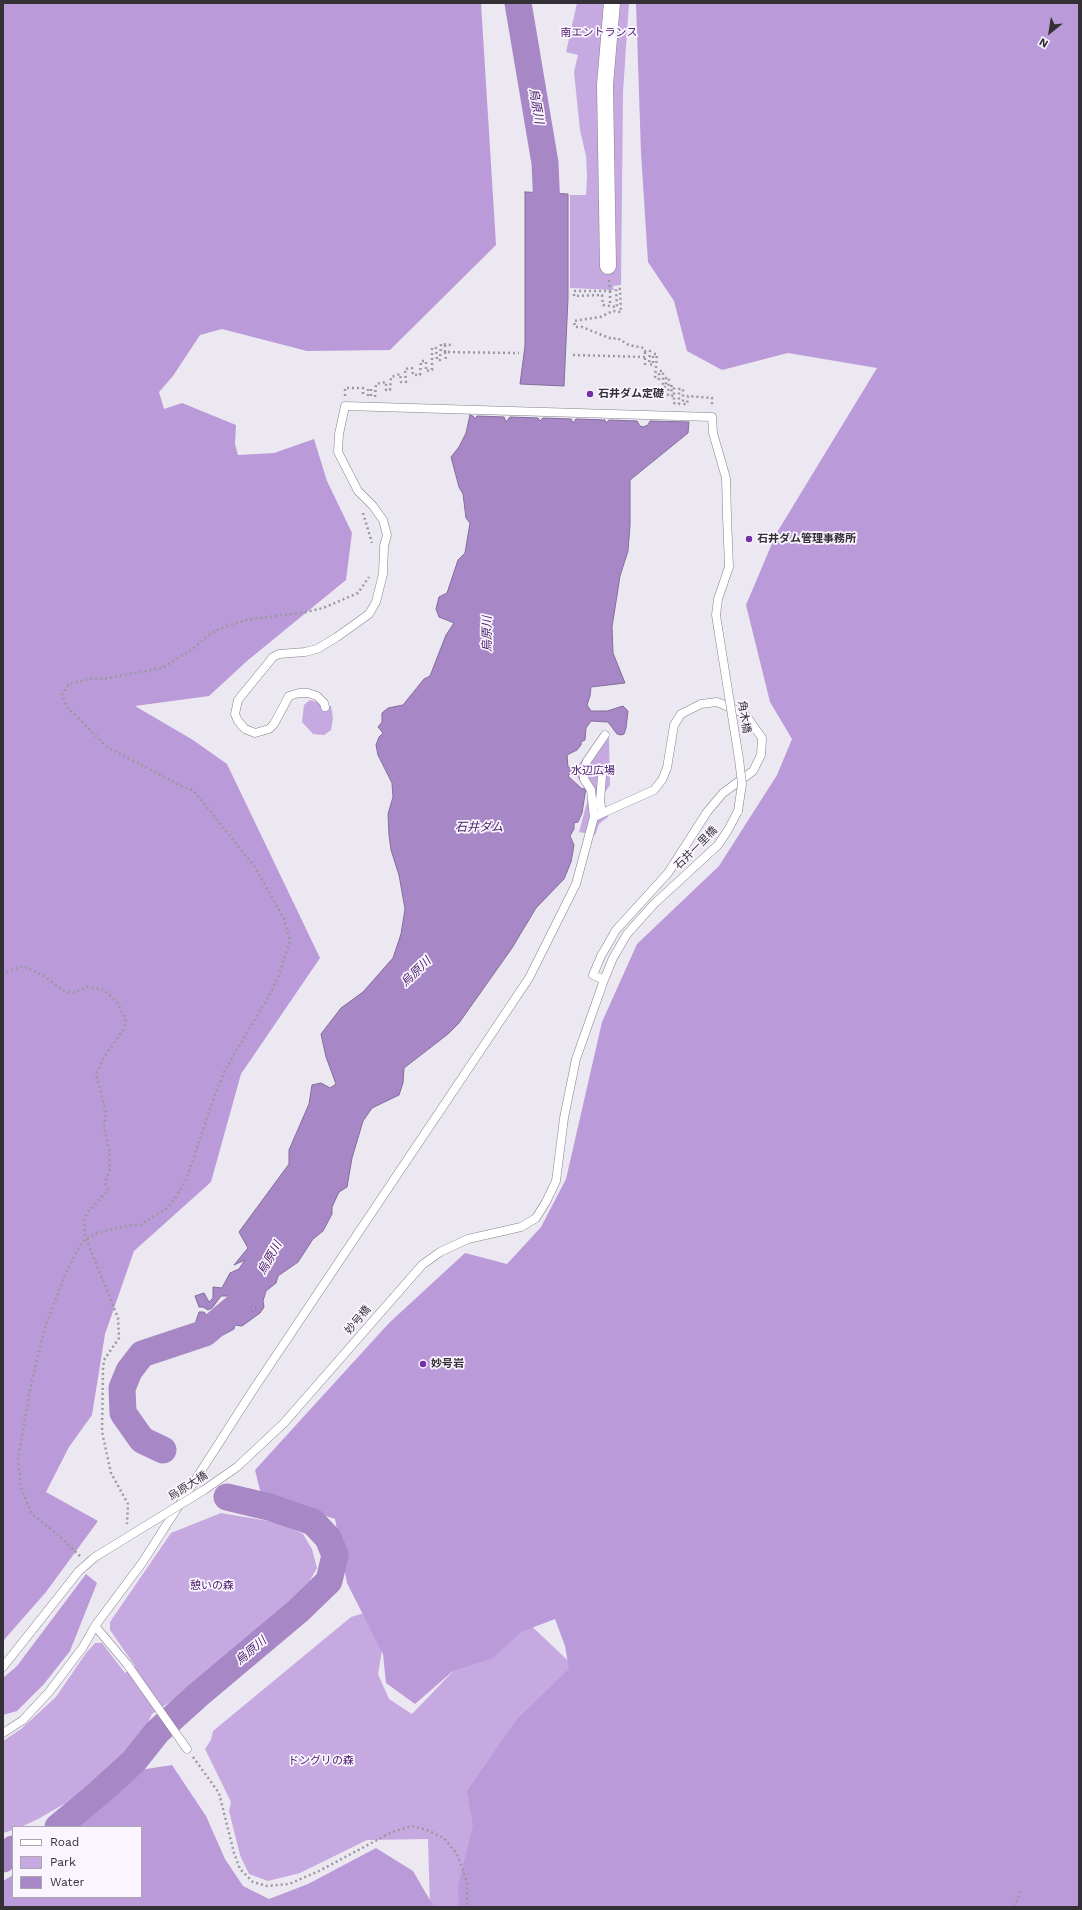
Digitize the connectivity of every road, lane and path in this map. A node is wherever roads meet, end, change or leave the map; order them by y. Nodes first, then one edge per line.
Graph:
1 (612, 3) edge
2 (608, 266) joint
3 (610, 291) junction
4 (610, 307) junction
5 (445, 345) junction
6 (451, 345) dead end
7 (645, 351) junction
8 (446, 352) junction
9 (519, 354) dead end
10 (573, 355) dead end
11 (645, 357) junction
12 (446, 360) dead end
13 (645, 365) dead end
14 (347, 388) dead end
15 (363, 392) dead end
16 (368, 396) dead end
17 (704, 398) dead end
18 (358, 491) junction
19 (373, 545) dead end
20 (370, 576) dead end
21 (325, 707) dead end
22 (605, 735) dead end
23 (602, 776) dead end
24 (602, 813) junction
25 (594, 817) junction
26 (728, 830) joint
27 (3, 976) edge
28 (604, 980) junction
29 (87, 1239) junction
30 (284, 1423) joint
31 (127, 1527) dead end
32 (88, 1564) junction
33 (95, 1626) junction
34 (3, 1667) edge
35 (3, 1733) edge
36 (187, 1749) joint
37 (1020, 1891) dead end
38 (467, 1907) edge
39 (1015, 1907) edge

1 - 2 street
2 - 3 path
3 - 4 path
3 - 4 path
4 - 7 path
5 - 6 path
5 - 8 path
5 - 16 path
7 - 11 path
7 - 17 path
8 - 9 path
8 - 12 path
10 - 11 path
11 - 13 path
14 - 15 path
18 - 19 path
18 - 21 lane
18 - 26 lane, 角木橋, bridge
20 - 29 path
22 - 25 lane
23 - 24 lane
24 - 25 lane
24 - 28 lane
25 - 33 lane
26 - 28 lane, 石井一里橋
27 - 29 path
28 - 30 lane, 妙号橋
29 - 31 path
29 - 32 path
30 - 32 lane, 烏原大橋, bridge
32 - 34 lane, 烏原大橋
33 - 35 lane
33 - 36 lane
36 - 38 path
37 - 39 path

